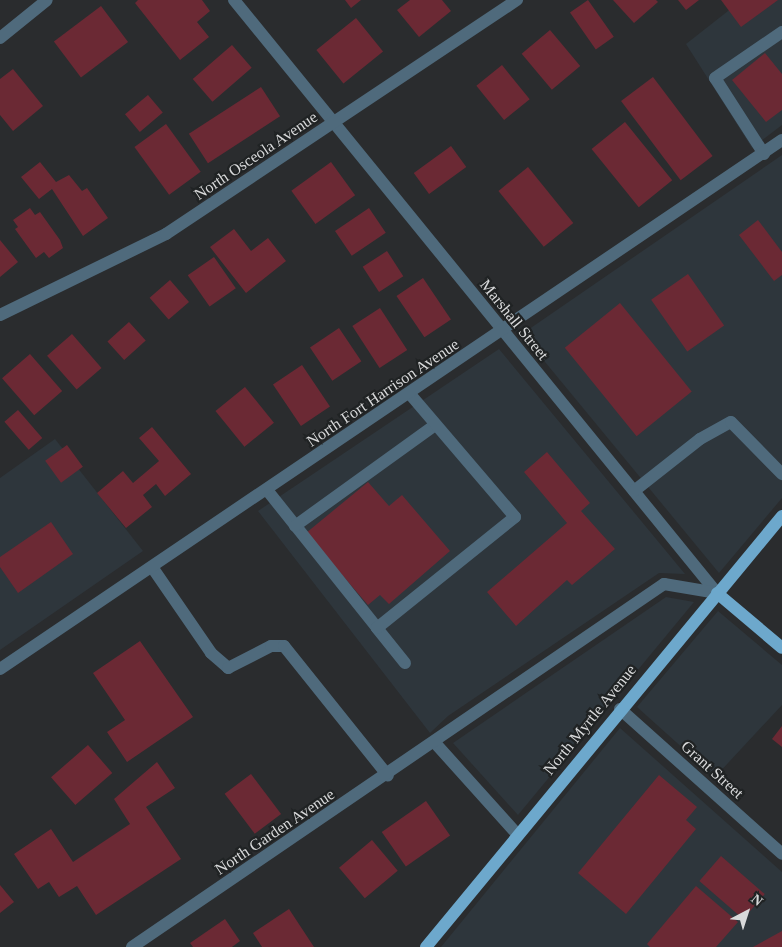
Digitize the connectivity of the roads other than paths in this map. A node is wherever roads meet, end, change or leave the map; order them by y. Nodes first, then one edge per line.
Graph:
1 (47, 0) edge
2 (234, 0) edge
3 (516, 0) edge
4 (782, 32) edge
5 (0, 38) edge
6 (334, 123) junction
7 (782, 140) edge
8 (764, 154) junction
9 (0, 315) edge
10 (503, 332) junction
11 (410, 394) junction
12 (435, 425) junction
13 (782, 474) edge
14 (267, 490) junction
15 (634, 491) junction
16 (782, 516) edge
17 (295, 526) junction
18 (152, 567) junction
19 (717, 593) junction
20 (377, 628) junction
21 (782, 648) edge
22 (405, 663) dead end
23 (0, 669) edge
24 (620, 709) junction
25 (436, 744) junction
26 (388, 776) junction
27 (518, 835) junction
28 (782, 854) edge
29 (132, 947) edge
30 (426, 947) edge

1 - 5 street
2 - 6 street, Marshall Street
3 - 6 street, North Osceola Avenue
4 - 8 street
6 - 9 street, North Osceola Avenue
6 - 10 street, Marshall Street
7 - 8 street, North Fort Harrison Avenue
8 - 10 street, North Fort Harrison Avenue
10 - 11 street, North Fort Harrison Avenue
10 - 15 street, Marshall Street
11 - 12 street
11 - 14 street, North Fort Harrison Avenue
12 - 17 street
12 - 20 street
13 - 15 street
14 - 17 street
14 - 18 street, North Fort Harrison Avenue
15 - 19 street, Marshall Street
16 - 19 main road, North Myrtle Avenue
17 - 20 street
18 - 23 street, North Fort Harrison Avenue
18 - 26 street
19 - 21 main road, Marshall Street
19 - 24 main road, North Myrtle Avenue
19 - 25 street, North Garden Avenue
20 - 22 street
24 - 27 main road, North Myrtle Avenue
24 - 28 street, Grant Street
25 - 26 street, North Garden Avenue
25 - 27 street
26 - 29 street, North Garden Avenue
27 - 30 main road, North Myrtle Avenue

